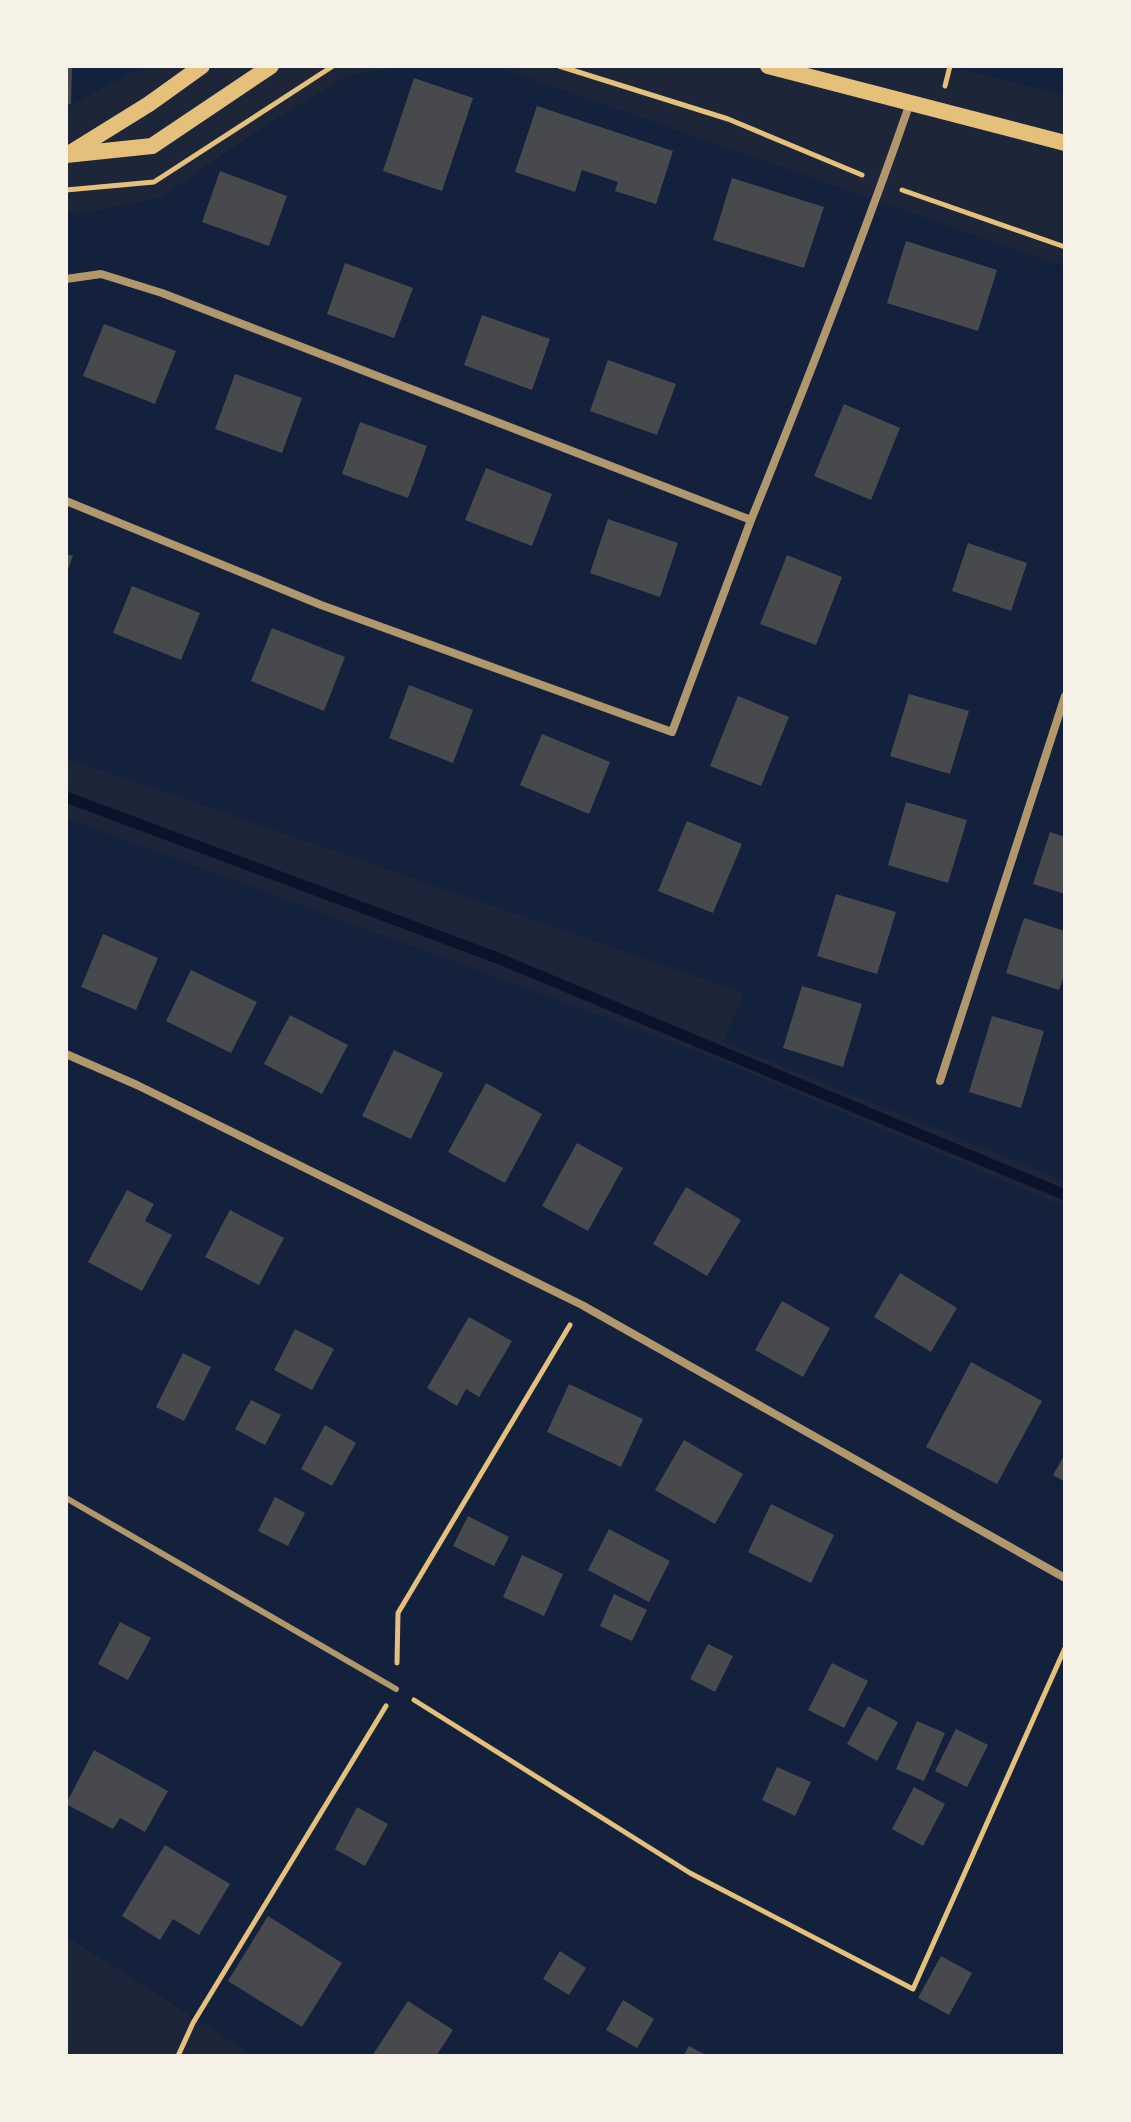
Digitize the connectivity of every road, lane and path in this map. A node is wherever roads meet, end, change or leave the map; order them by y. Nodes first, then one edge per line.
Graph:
1 (202, 66) edge
2 (271, 66) edge
3 (559, 66) edge
4 (768, 66) edge
5 (910, 103) junction
6 (1065, 143) edge
7 (66, 155) edge
8 (882, 184) junction
9 (1065, 247) edge
10 (66, 279) edge
11 (66, 501) edge
12 (751, 520) junction
13 (1065, 696) edge
14 (66, 1054) edge
15 (940, 1081) dead end
16 (66, 1498) edge
17 (1065, 1578) edge
18 (1065, 1648) edge
19 (396, 1689) joint

1 - 7 main road
2 - 7 main road
3 - 8 path
4 - 5 main road
5 - 6 main road
5 - 8 street
8 - 9 path
8 - 12 street
10 - 12 street
11 - 12 street
13 - 15 street
14 - 17 street
16 - 19 lane
18 - 19 path

